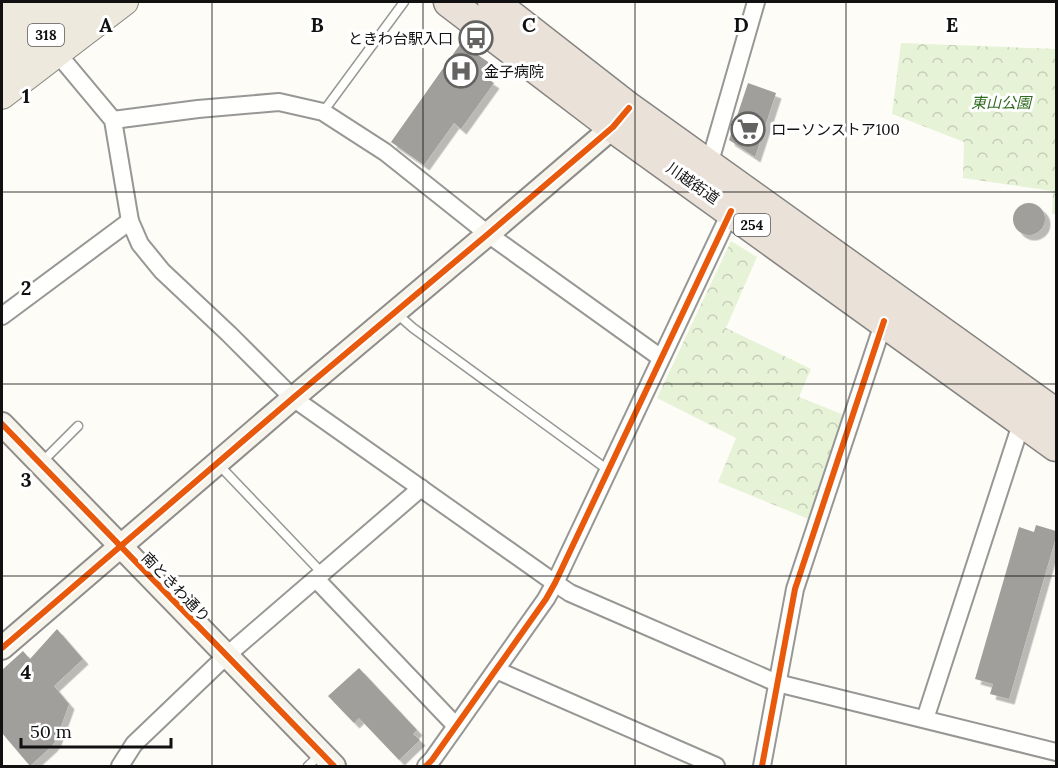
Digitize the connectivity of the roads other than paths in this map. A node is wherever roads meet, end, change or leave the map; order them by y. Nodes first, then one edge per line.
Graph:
1 (58, 2) edge
2 (91, 2) edge
3 (125, 2) edge
4 (404, 2) edge
5 (449, 2) edge
6 (493, 2) edge
7 (756, 2) edge
8 (2, 44) edge
9 (57, 53) junction
10 (2, 69) edge
11 (2, 96) edge
12 (323, 111) junction
13 (621, 117) junction
14 (113, 120) junction
15 (709, 165) junction
16 (731, 210) junction
17 (130, 221) junction
18 (488, 234) junction
19 (395, 312) junction
20 (2, 316) edge
21 (884, 321) junction
22 (661, 358) junction
23 (293, 398) junction
24 (1056, 414) edge
25 (1022, 421) junction
26 (2, 424) edge
27 (78, 426) dead end
28 (1056, 446) edge
29 (218, 463) junction
30 (40, 464) junction
31 (608, 470) junction
32 (421, 488) junction
33 (121, 547) junction
34 (319, 576) junction
35 (555, 583) junction
36 (2, 648) edge
37 (226, 656) junction
38 (496, 670) junction
39 (777, 683) junction
40 (925, 719) junction
41 (456, 726) junction
42 (1056, 752) edge
43 (321, 762) edge
44 (435, 764) edge
45 (120, 766) edge
46 (716, 766) edge
47 (762, 766) edge

1 - 8 main road, 318
2 - 10 main road, 318
3 - 9 main road
4 - 12 lane
5 - 13 highway, 川越街道 / 254
6 - 13 highway, 川越街道 / 254
7 - 15 street
9 - 11 main road
9 - 14 street
12 - 14 street
12 - 18 street
13 - 15 highway, 川越街道 / 254
13 - 16 highway, 川越街道 / 254
13 - 18 street
14 - 17 street
15 - 24 highway, 川越街道 / 254
16 - 21 highway, 川越街道 / 254
16 - 22 street
17 - 20 street
17 - 23 street
18 - 19 street
18 - 22 street
19 - 23 street
19 - 31 lane
21 - 25 highway, 川越街道 / 254
21 - 39 street
22 - 31 street
23 - 29 street
23 - 32 street
25 - 28 highway, 川越街道 / 254
25 - 40 street
26 - 30 street, 南ときわ通り
27 - 30 lane
29 - 33 street
29 - 34 lane
30 - 33 street, 南ときわ通り
31 - 35 street
32 - 34 street
32 - 35 street
33 - 36 street
33 - 37 street, 南ときわ通り
34 - 37 street
34 - 41 street
35 - 38 street
35 - 39 street
37 - 43 street, 南ときわ通り
37 - 45 street
38 - 41 street
38 - 46 street
39 - 40 street
39 - 47 street
40 - 42 street
41 - 44 street

